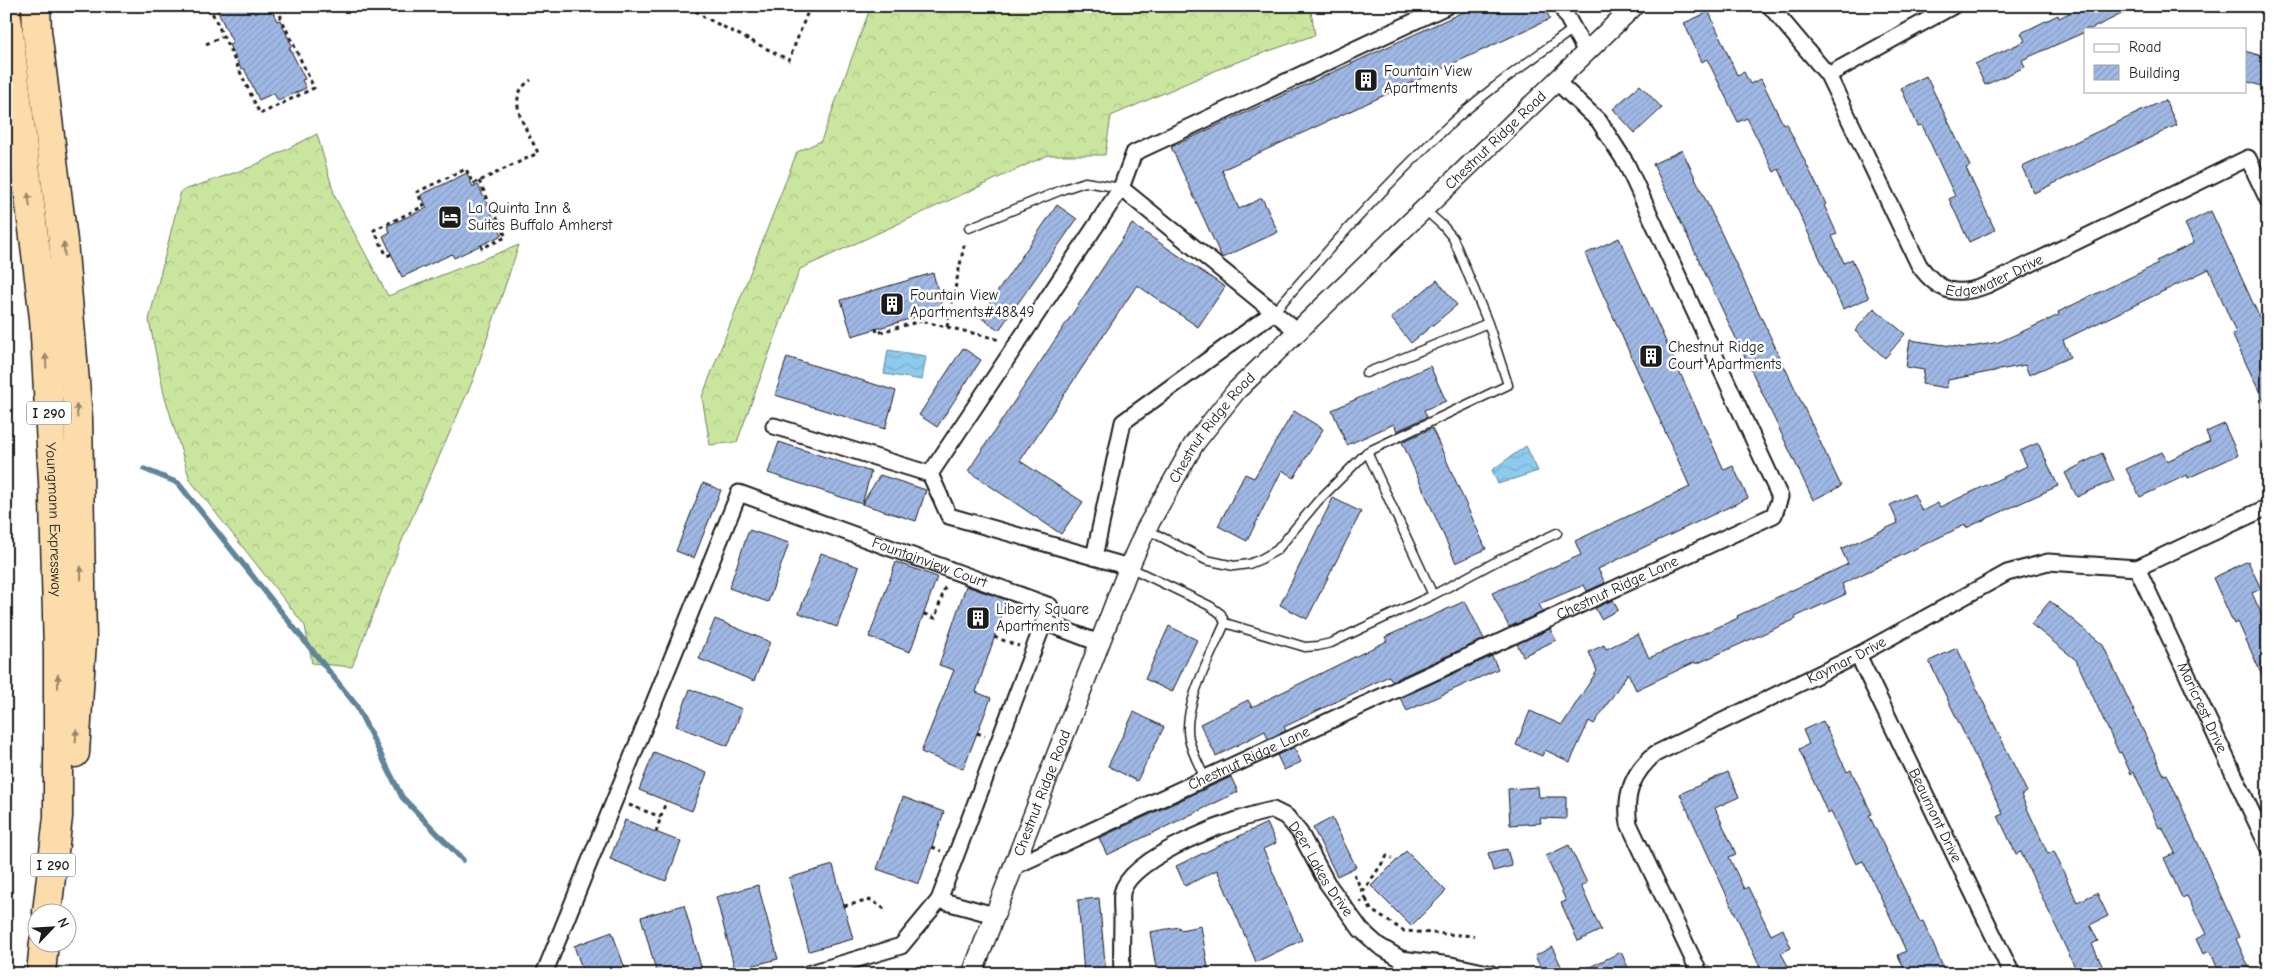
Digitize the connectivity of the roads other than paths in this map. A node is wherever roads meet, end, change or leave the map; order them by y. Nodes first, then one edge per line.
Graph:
1 (36, 6) edge
2 (1447, 6) edge
3 (1561, 6) edge
4 (1634, 6) edge
5 (1770, 6) edge
6 (1953, 6) edge
7 (6, 10) edge
8 (1573, 28) junction
9 (1586, 52) junction
10 (1828, 75) junction
11 (1556, 81) junction
12 (1121, 188) junction
13 (2268, 200) edge
14 (1424, 209) junction
15 (969, 228) dead end
16 (1274, 312) junction
17 (1488, 323) junction
18 (1297, 331) junction
19 (1366, 373) dead end
20 (774, 426) dead end
21 (1367, 452) junction
22 (930, 474) junction
23 (2268, 507) edge
24 (1146, 529) junction
25 (1557, 533) dead end
26 (1094, 557) junction
27 (1129, 567) junction
28 (2136, 568) junction
29 (1433, 595) junction
30 (1044, 622) junction
31 (1225, 623) junction
32 (1099, 643) junction
33 (1858, 655) junction
34 (1205, 778) junction
35 (58, 817) junction
36 (2268, 847) edge
37 (1011, 868) junction
38 (939, 900) junction
39 (49, 902) edge
40 (994, 915) junction
41 (43, 952) edge
42 (41, 974) edge
43 (544, 974) edge
44 (807, 974) edge
45 (972, 974) edge
46 (1122, 974) edge
47 (1492, 974) edge
48 (1700, 974) edge
49 (2012, 974) edge

35 -> 1 highway
2 - 12 street
3 - 8 street
4 - 9 street, Chestnut Ridge Road
5 - 10 street, Edgewater Drive
6 - 10 street
35 -> 7 highway, Youngmann Expressway / I 290
8 - 9 street
8 - 16 lane
9 - 11 street, Chestnut Ridge Road
10 - 13 street, Edgewater Drive
11 - 14 street, Chestnut Ridge Road
11 - 34 street, Chestnut Ridge Lane
12 - 15 lane
12 - 16 street
12 - 22 street
14 - 17 lane
14 - 18 street, Chestnut Ridge Road
16 - 18 street
16 - 26 street
17 - 19 lane
17 - 21 lane
18 - 24 street, Chestnut Ridge Road
20 - 22 street
21 - 24 lane
21 - 29 lane
22 - 26 street
23 - 28 street, Kaymar Drive
24 - 27 street, Chestnut Ridge Road
25 - 29 lane
26 - 27 street
27 - 31 lane
27 - 32 street, Chestnut Ridge Road
28 - 33 street, Kaymar Drive
28 - 36 street, Maricrest Drive
29 - 31 lane
30 - 32 street
30 - 38 street
30 - 43 street, Fountainview Court
31 - 34 lane
32 - 37 street, Chestnut Ridge Road
33 - 48 street, Kaymar Drive
33 - 49 street, Beaumont Drive
34 - 37 street, Chestnut Ridge Lane
35 - 39 highway, Youngmann Expressway / I 290
37 - 40 street, Chestnut Ridge Road
38 - 40 street
38 - 44 street
40 - 45 street, Chestnut Ridge Road
41 - 42 highway
46 - 47 street, Deer Lakes Drive

